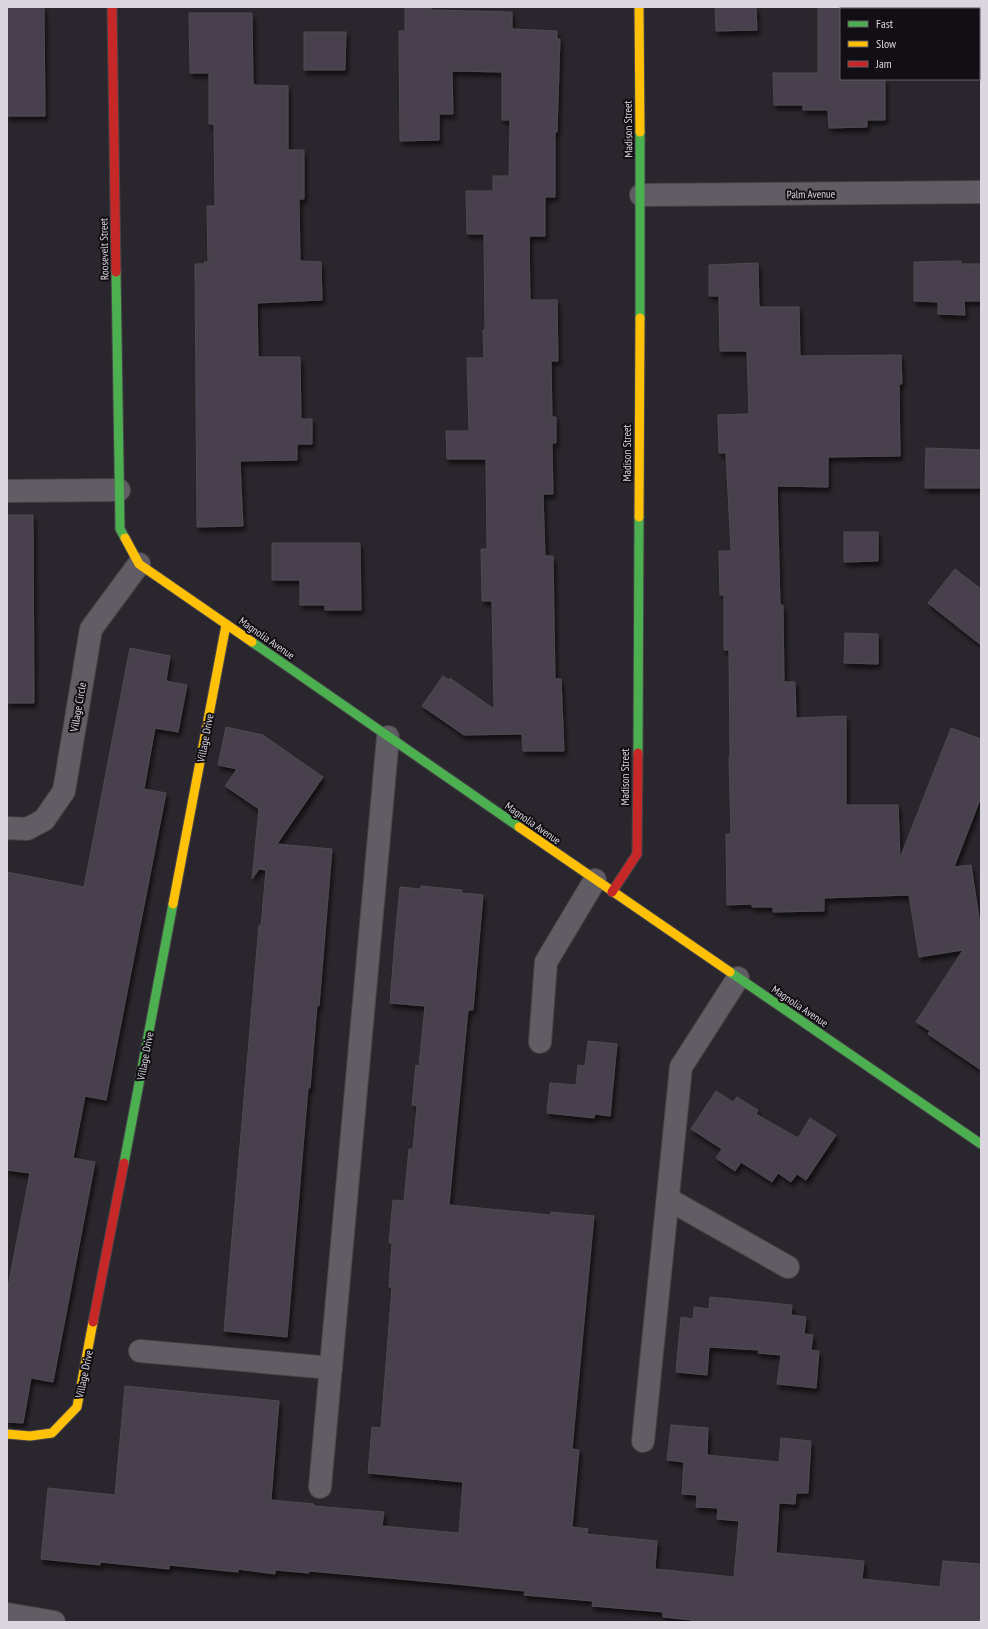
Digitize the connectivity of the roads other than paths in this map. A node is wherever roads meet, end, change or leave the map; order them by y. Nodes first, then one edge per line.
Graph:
1 (112, 7) edge
2 (639, 7) edge
3 (981, 192) edge
4 (641, 195) junction
5 (119, 490) junction
6 (7, 491) edge
7 (139, 564) junction
8 (226, 625) junction
9 (388, 737) junction
10 (7, 828) edge
11 (604, 886) junction
12 (738, 978) junction
13 (540, 1042) dead end
14 (981, 1144) edge
15 (668, 1199) junction
16 (788, 1267) dead end
17 (140, 1351) dead end
18 (331, 1368) junction
19 (7, 1434) edge
20 (644, 1441) dead end
21 (320, 1487) dead end
22 (7, 1614) edge
23 (54, 1622) edge

1 - 5 street, Roosevelt Street
2 - 4 street, Madison Street
3 - 4 street, Palm Avenue
4 - 11 street, Madison Street
5 - 6 street
5 - 7 street, Magnolia Avenue
7 - 8 street, Magnolia Avenue
7 - 10 street, Village Circle
8 - 9 street, Magnolia Avenue
8 - 19 street, Village Drive
9 - 11 street, Magnolia Avenue
9 - 18 street
11 - 12 street, Magnolia Avenue
11 - 13 street
12 - 14 street, Magnolia Avenue
12 - 15 street
15 - 16 street
15 - 20 street
17 - 18 street
18 - 21 street
22 - 23 street

